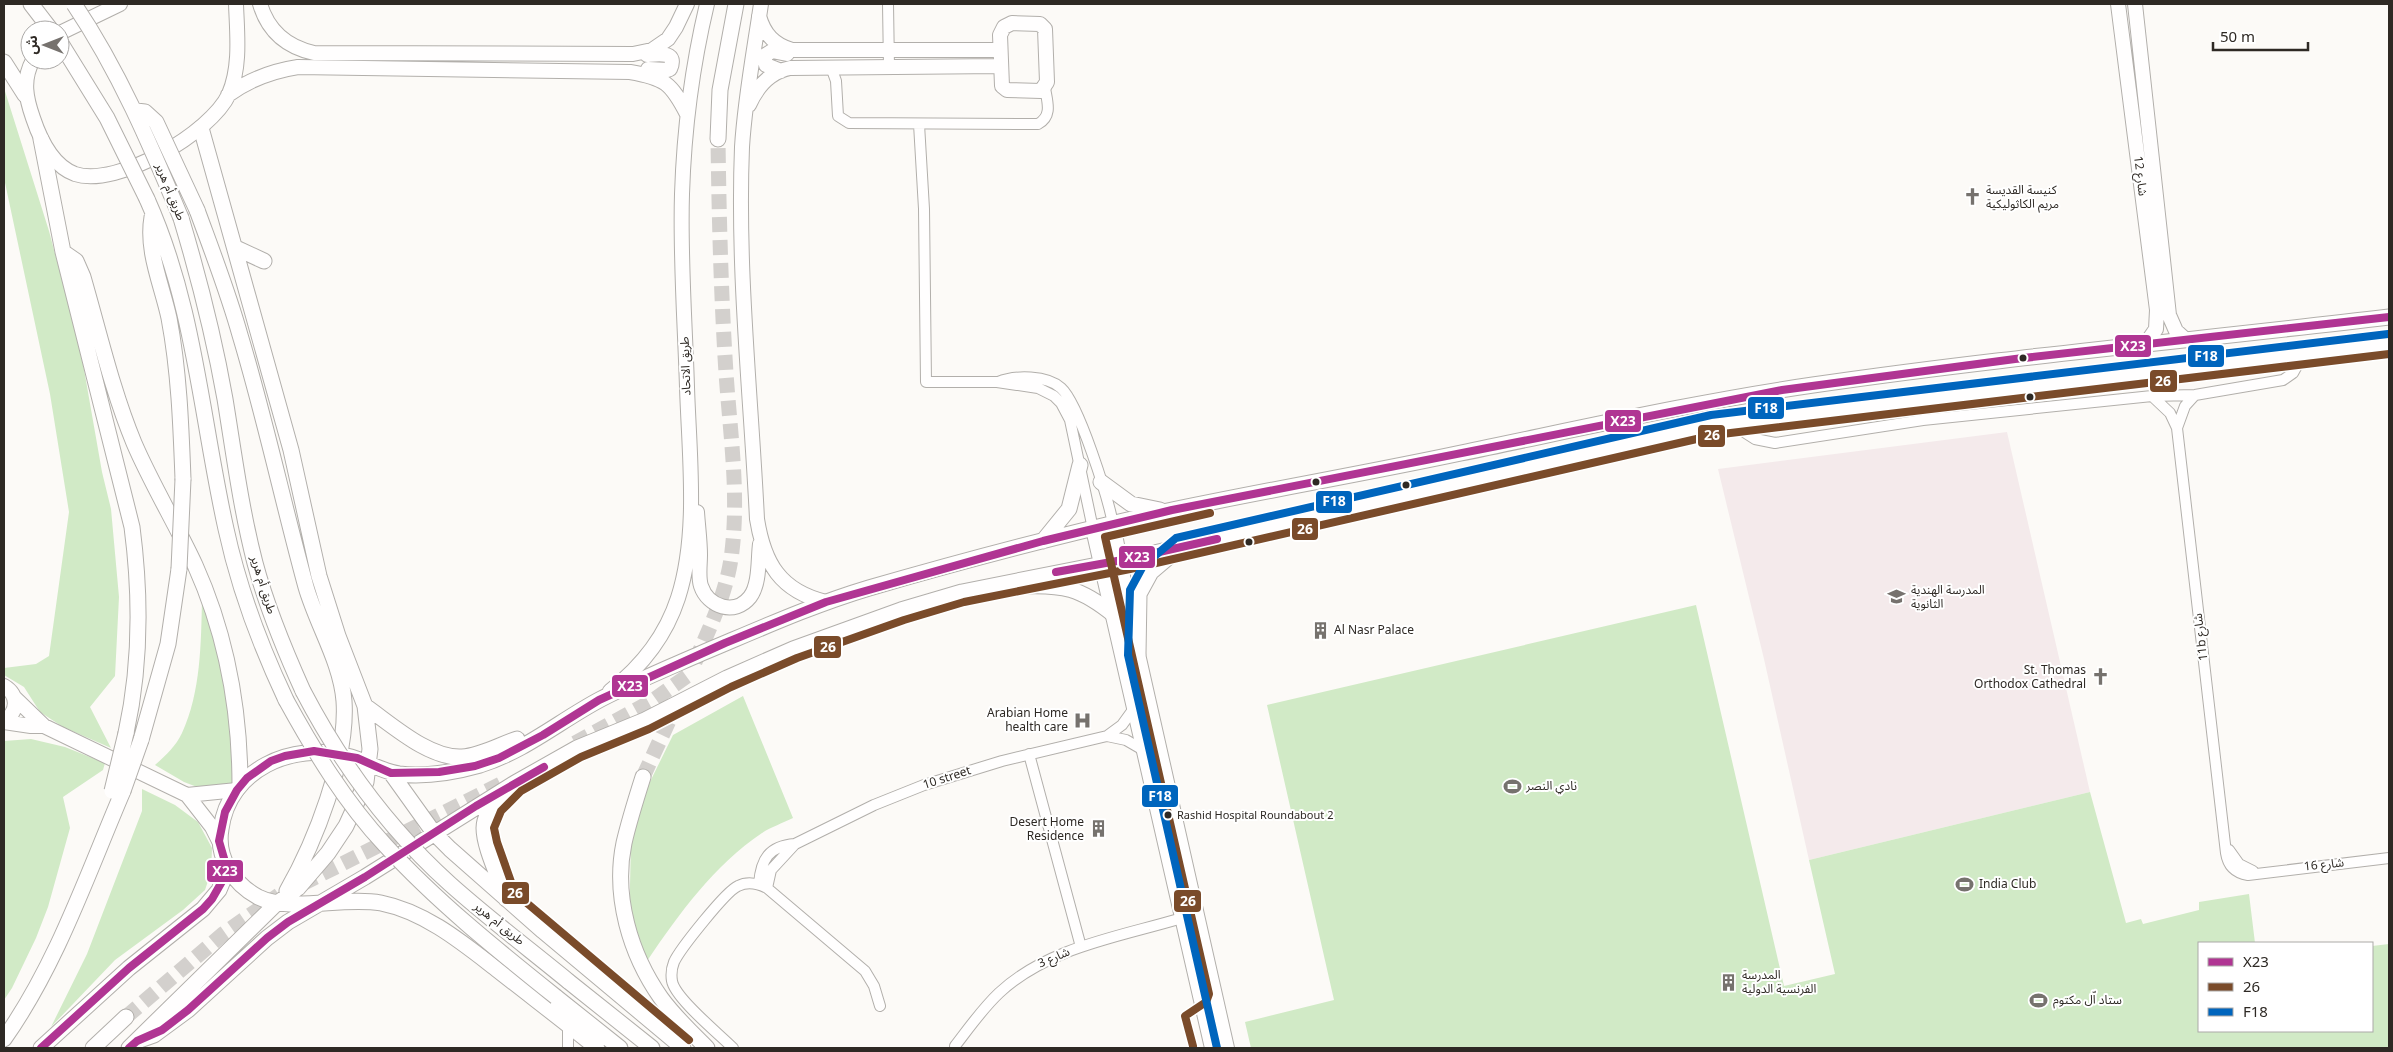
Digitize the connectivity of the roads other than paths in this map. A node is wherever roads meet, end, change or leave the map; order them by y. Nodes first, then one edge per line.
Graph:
1 (31, 4) edge
2 (74, 4) edge
3 (120, 4) edge
4 (236, 4) edge
5 (260, 4) edge
6 (687, 4) edge
7 (707, 4) edge
8 (736, 4) edge
9 (888, 4) edge
10 (2118, 4) edge
11 (2135, 4) edge
12 (760, 10) edge
13 (43, 20) edge
14 (70, 28) edge
15 (889, 50) junction
16 (1000, 50) junction
17 (802, 51) junction
18 (633, 54) junction
19 (70, 58) edge
20 (4, 62) edge
21 (1000, 66) junction
22 (831, 67) junction
23 (889, 67) junction
24 (30, 70) edge
25 (781, 71) junction
26 (630, 72) junction
27 (1045, 88) junction
28 (25, 95) junction
29 (228, 95) junction
30 (136, 111) junction
31 (687, 114) junction
32 (744, 115) junction
33 (919, 124) junction
34 (201, 128) junction
35 (718, 138) tunnel mouth
36 (41, 139) junction
37 (150, 206) junction
38 (236, 248) junction
39 (63, 252) junction
40 (264, 262) dead end
41 (2389, 317) edge
42 (2186, 340) junction
43 (2389, 344) edge
44 (2145, 345) junction
45 (2304, 353) junction
46 (997, 382) junction
47 (2195, 394) junction
48 (2152, 396) junction
49 (1730, 423) junction
50 (2177, 428) junction
51 (689, 465) junction
52 (1080, 465) junction
53 (1101, 482) junction
54 (1172, 510) junction
55 (1113, 524) junction
56 (1093, 528) junction
57 (760, 538) junction
58 (1043, 541) junction
59 (1181, 547) junction
60 (1119, 561) junction
61 (1102, 564) junction
62 (962, 592) junction
63 (826, 602) junction
64 (1114, 616) junction
65 (1138, 654) junction
66 (4, 686) edge
67 (14, 698) junction
68 (599, 700) junction
69 (365, 706) junction
70 (1134, 707) junction
71 (4, 722) edge
72 (44, 726) junction
73 (543, 735) junction
74 (1107, 736) junction
75 (1145, 751) junction
76 (338, 754) junction
77 (1029, 754) junction
78 (369, 764) junction
79 (391, 773) junction
80 (643, 777) tunnel mouth
81 (515, 782) junction
82 (239, 788) junction
83 (117, 791) junction
84 (187, 795) junction
85 (434, 833) junction
86 (219, 841) junction
87 (2389, 858) edge
88 (226, 865) junction
89 (2236, 867) joint
90 (763, 886) junction
91 (506, 899) junction
92 (279, 901) junction
93 (322, 902) junction
94 (1182, 918) junction
95 (1081, 947) junction
96 (880, 1006) dead end
97 (126, 1018) tunnel mouth
98 (568, 1025) junction
99 (4, 1039) edge
100 (134, 1044) edge
101 (955, 1046) dead end
102 (41, 1048) edge
103 (93, 1048) edge
104 (568, 1048) edge
105 (597, 1048) edge
106 (620, 1048) edge
107 (652, 1048) edge
108 (683, 1048) edge
109 (707, 1048) edge
110 (733, 1048) edge
111 (1212, 1048) edge
112 (1227, 1048) edge

1 - 13 main road
2 - 30 main road, طريق أم هرير, bridge
3 - 14 main road
4 - 29 main road
5 - 18 main road
6 - 18 main road
7 - 31 main road, طريق الاتحاد
8 - 35 main road
9 - 15 street
10 - 44 main road, شارع 12
11 - 42 main road, شارع 12
12 - 17 main road
12 - 32 main road
15 - 16 main road
15 - 17 main road
15 - 23 street
16 - 21 main road
16 - 27 main road
17 - 25 main road
18 - 26 main road
19 - 37 main road, طريق أم هرير, bridge
20 - 28 main road
21 - 23 main road
21 - 27 main road
22 - 23 main road
22 - 25 main road
22 - 33 street
24 - 28 main road
25 - 32 main road
26 - 29 main road
26 - 31 main road
27 - 33 street
28 - 36 main road
29 - 34 main road
30 - 76 main road, bridge
30 - 107 main road, طريق أم هرير, bridge
31 - 51 main road, طريق الاتحاد
32 - 57 main road
33 - 46 street
34 - 36 main road
34 - 38 main road
36 - 39 main road
37 - 83 main road, bridge
37 - 106 main road, طريق أم هرير, bridge
38 - 40 main road
38 - 69 main road
39 - 82 main road
39 - 83 main road, bridge
41 - 42 main road
42 - 44 main road
43 - 45 main road
44 - 54 main road
45 - 47 street
45 - 49 main road
46 - 52 street
46 - 53 street
47 - 48 street
47 - 50 street
48 - 49 street
48 - 50 street, 11b شارع
49 - 59 main road
50 - 89 street, 11b شارع
51 - 57 main road
51 - 68 main road, طريق الاتحاد
52 - 56 street
52 - 58 main road
53 - 54 main road
53 - 55 street
54 - 55 main road
55 - 56 main road
55 - 60 main road
56 - 58 main road
56 - 61 main road
57 - 63 main road
58 - 63 main road
59 - 60 main road
59 - 65 main road
60 - 61 main road
60 - 65 main road
61 - 62 main road
61 - 64 main road
62 - 64 main road
62 - 81 main road
63 - 68 main road
64 - 70 main road
65 - 112 main road
66 - 67 main road
67 - 71 main road
67 - 72 main road
68 - 73 main road
69 - 73 main road
69 - 78 main road
70 - 74 street
70 - 75 main road
71 - 72 main road
72 - 84 main road
73 - 79 main road
74 - 75 street
74 - 77 street, 10 street
75 - 94 main road
76 - 78 main road
76 - 82 main road
76 - 92 main road
77 - 90 street, 10 street
77 - 95 street
78 - 79 main road
78 - 92 main road
79 - 85 main road
80 - 109 main road
81 - 85 main road
81 - 91 main road
82 - 84 main road
82 - 86 main road
83 - 99 main road
84 - 86 main road
85 - 91 main road
85 - 93 main road
86 - 88 main road
87 - 89 street, شارع 16
88 - 92 main road
88 - 102 main road
90 - 96 street
90 - 110 street
91 - 108 main road
92 - 93 main road
92 - 100 main road
93 - 98 main road
93 - 100 main road
94 - 95 street, شارع 3
94 - 111 main road
95 - 101 street, شارع 3
97 - 103 main road
98 - 104 street
98 - 105 main road

